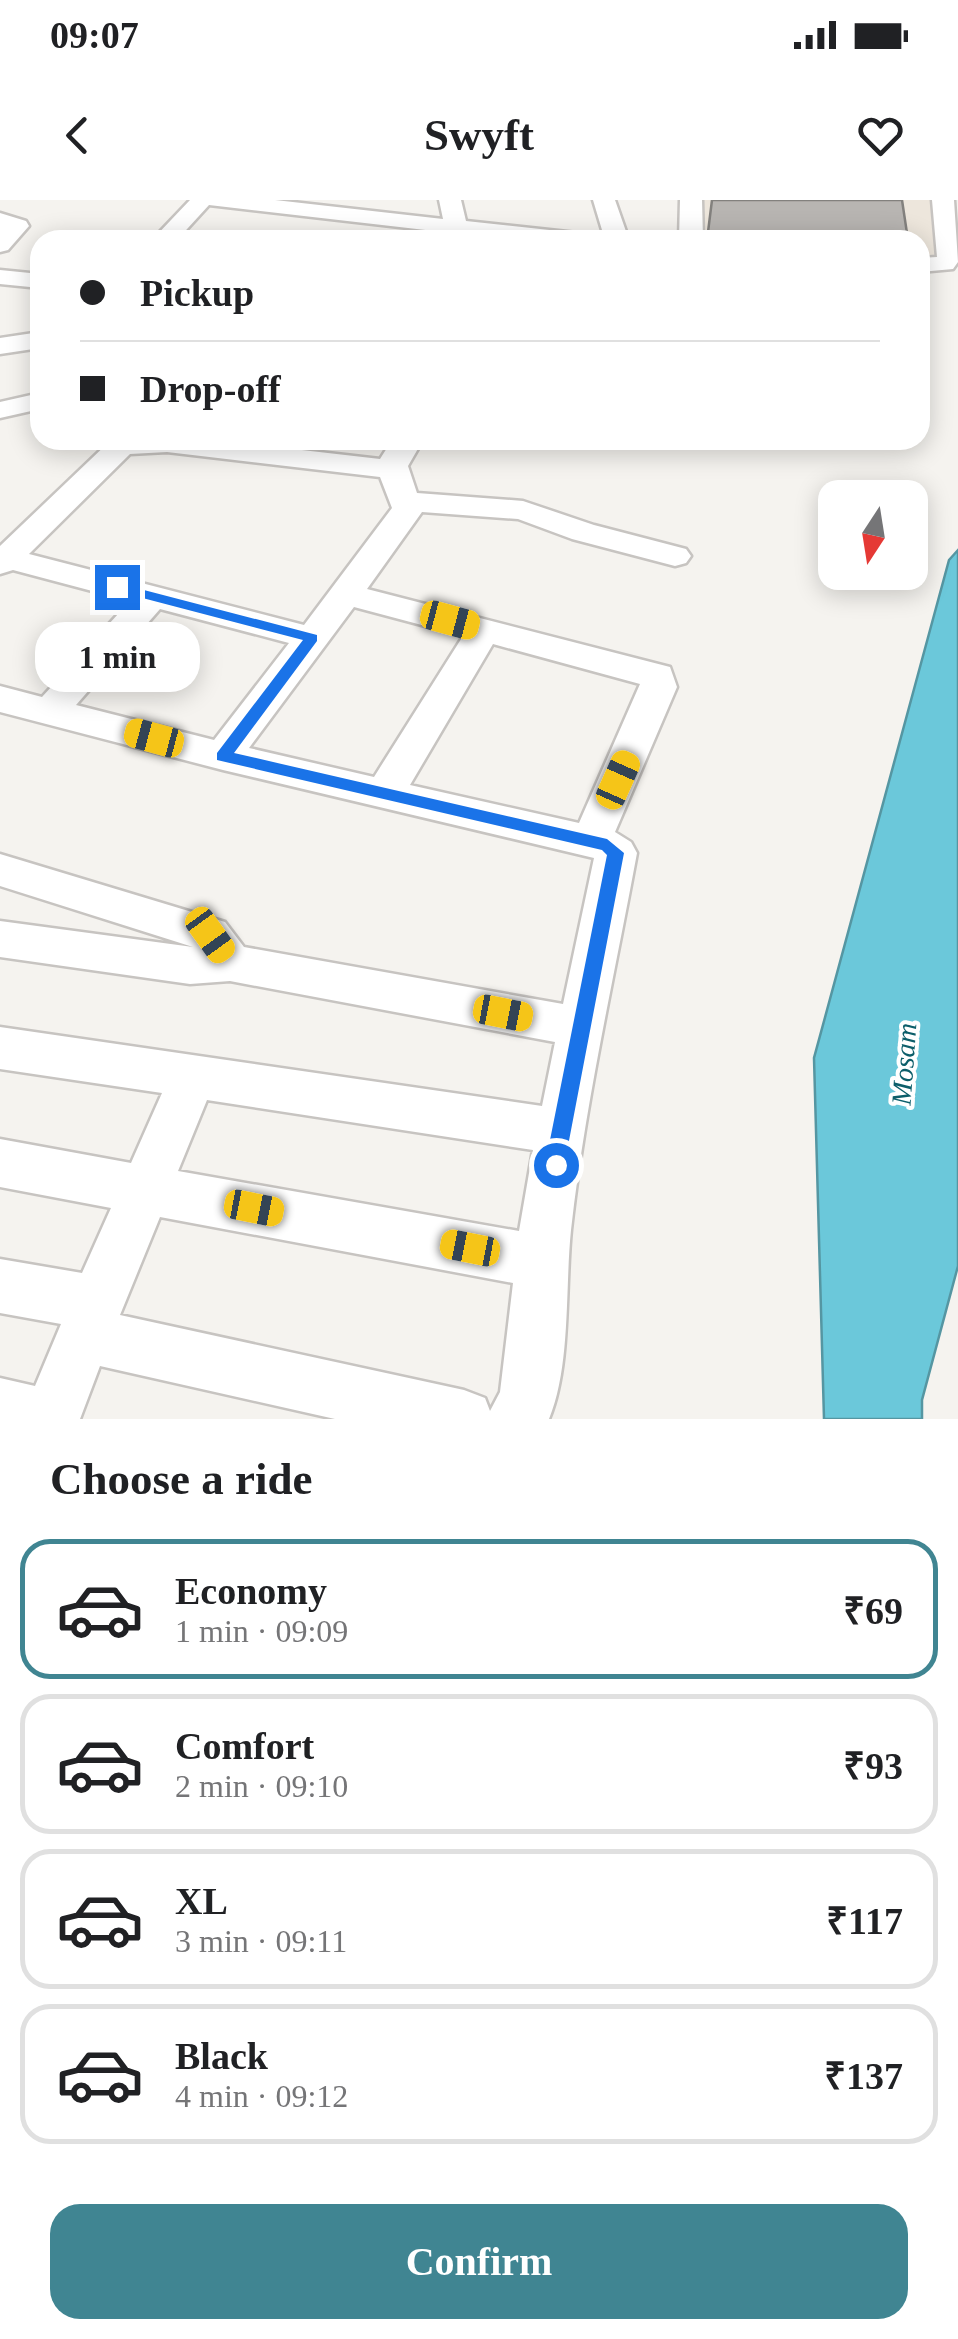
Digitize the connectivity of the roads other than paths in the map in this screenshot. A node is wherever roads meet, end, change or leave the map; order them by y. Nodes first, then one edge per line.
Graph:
1 (7, 200) edge
2 (202, 200) edge
3 (216, 200) edge
4 (450, 200) edge
5 (604, 200) edge
6 (691, 200) edge
7 (943, 200) edge
8 (0, 206) edge
9 (0, 220) edge
10 (456, 226) junction
11 (174, 230) edge
12 (389, 230) edge
13 (491, 230) edge
14 (614, 230) edge
15 (690, 230) edge
16 (0, 245) edge
17 (930, 264) edge
18 (0, 277) edge
19 (30, 281) edge
20 (30, 342) edge
21 (0, 346) edge
22 (20, 406) edge
23 (0, 439) edge
24 (114, 450) edge
25 (228, 450) edge
26 (402, 470) edge
27 (9, 548) edge
28 (676, 556) dead end
29 (346, 594) junction
30 (153, 596) junction
31 (484, 630) junction
32 (312, 638) junction
33 (0, 698) edge
34 (50, 712) junction
35 (223, 756) junction
36 (384, 794) junction
37 (591, 842) junction
38 (0, 870) edge
39 (0, 939) edge
40 (230, 963) junction
41 (581, 1027) junction
42 (0, 1048) edge
43 (193, 1076) junction
44 (561, 1132) junction
45 (0, 1164) edge
46 (146, 1187) junction
47 (542, 1262) junction
48 (0, 1286) edge
49 (91, 1319) junction
50 (34, 1414) edge
51 (464, 1419) edge
52 (515, 1419) edge

1 - 8 street
2 - 11 street
3 - 12 street
4 - 10 street
5 - 14 street
6 - 15 street
7 - 17 street
9 - 16 street
10 - 12 street
10 - 13 street
18 - 19 street
20 - 21 street
22 - 23 street
24 - 27 street
25 - 26 street
26 - 28 street
26 - 29 street
27 - 30 street
29 - 31 street
29 - 32 street
30 - 32 street
30 - 34 street
31 - 36 street
31 - 37 street
32 - 35 street
33 - 34 street
34 - 35 street
35 - 36 street
36 - 37 street
37 - 41 street
38 - 40 street
39 - 40 street
40 - 41 street
41 - 44 street
42 - 43 street
43 - 44 street
43 - 46 street
44 - 47 street
45 - 46 street
46 - 47 street
46 - 49 street
47 - 52 street
48 - 49 street
49 - 50 street
49 - 51 street

